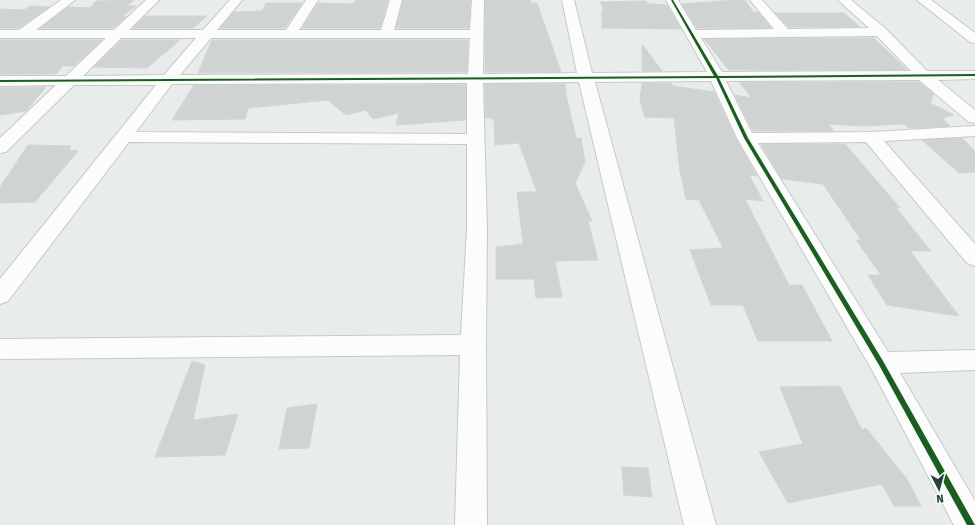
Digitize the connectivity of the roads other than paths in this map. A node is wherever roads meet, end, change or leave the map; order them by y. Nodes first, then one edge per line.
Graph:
1 (69, 0) edge
2 (153, 0) edge
3 (236, 0) edge
4 (312, 0) edge
5 (396, 0) edge
6 (478, 0) edge
7 (568, 0) edge
8 (672, 0) edge
9 (756, 0) edge
10 (844, 0) edge
11 (923, 0) edge
12 (881, 32) junction
13 (784, 33) junction
14 (0, 34) edge
15 (22, 34) junction
16 (118, 34) junction
17 (207, 34) junction
18 (290, 34) junction
19 (386, 34) junction
20 (477, 34) junction
21 (693, 34) junction
22 (972, 34) edge
23 (975, 75) edge
24 (924, 76) junction
25 (717, 77) junction
26 (586, 78) junction
27 (475, 79) junction
28 (168, 80) junction
29 (0, 81) edge
30 (69, 81) junction
31 (975, 118) edge
32 (975, 131) edge
33 (6, 136) edge
34 (123, 137) junction
35 (871, 137) junction
36 (746, 138) junction
37 (476, 139) junction
38 (0, 148) edge
39 (975, 258) edge
40 (0, 295) edge
41 (473, 345) junction
42 (0, 349) edge
43 (975, 360) edge
44 (880, 363) junction
45 (472, 525) edge
46 (700, 525) edge
47 (970, 525) edge

1 - 15 street
2 - 16 street
3 - 17 street
4 - 18 street
5 - 19 street
6 - 20 street
7 - 26 street
8 - 21 street
9 - 13 street
10 - 12 street
11 - 22 street
12 - 13 street
12 - 24 street
13 - 21 street
14 - 15 street
15 - 16 street
16 - 17 street
16 - 30 street
17 - 18 street
17 - 28 street
18 - 19 street
19 - 20 street
20 - 27 street
21 - 25 street
23 - 24 street
24 - 25 street
24 - 31 street
25 - 26 street
25 - 36 street
26 - 27 street
26 - 46 street
27 - 28 street
27 - 37 street
28 - 30 street
28 - 34 street
29 - 30 street
30 - 33 street
32 - 35 street
33 - 38 street
34 - 37 street
34 - 40 street
35 - 36 street
35 - 39 street
36 - 44 street
37 - 41 street
41 - 42 street
41 - 45 street
43 - 44 street
44 - 47 street

